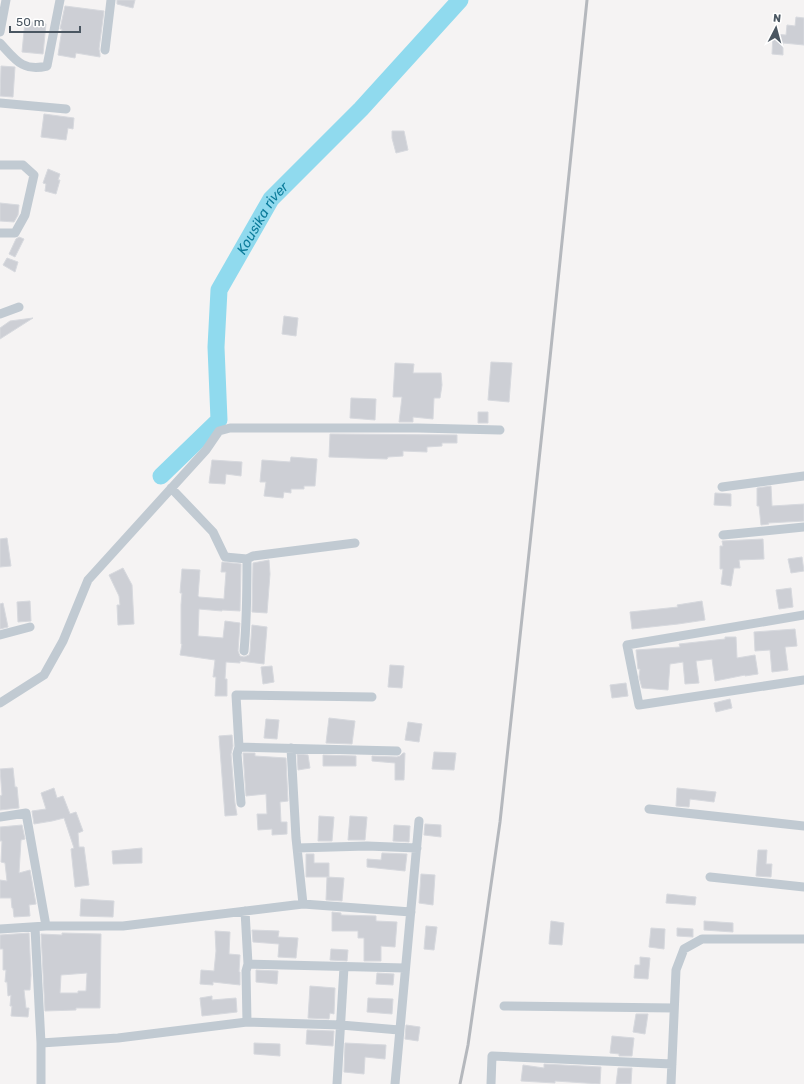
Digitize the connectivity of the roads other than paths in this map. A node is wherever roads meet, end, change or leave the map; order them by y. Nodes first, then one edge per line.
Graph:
1 (6, 0) edge
2 (60, 0) edge
3 (111, 0) edge
4 (0, 32) edge
5 (0, 43) edge
6 (105, 50) dead end
7 (0, 103) edge
8 (66, 110) dead end
9 (0, 164) edge
10 (0, 233) edge
11 (19, 307) dead end
12 (0, 314) edge
13 (500, 430) dead end
14 (804, 476) edge
15 (722, 487) dead end
16 (171, 488) junction
17 (804, 527) edge
18 (723, 535) dead end
19 (355, 543) dead end
20 (246, 559) junction
21 (804, 615) edge
22 (30, 626) dead end
23 (0, 635) edge
24 (244, 651) dead end
25 (804, 680) edge
26 (372, 697) dead end
27 (0, 704) edge
28 (239, 747) junction
29 (291, 748) junction
30 (397, 751) dead end
31 (240, 803) dead end
32 (649, 809) dead end
33 (0, 817) edge
34 (419, 821) dead end
35 (804, 826) edge
36 (297, 848) junction
37 (417, 848) junction
38 (710, 877) dead end
39 (804, 887) edge
40 (302, 904) junction
41 (245, 911) junction
42 (411, 912) junction
43 (46, 926) junction
44 (35, 928) junction
45 (0, 929) edge
46 (804, 940) edge
47 (248, 964) junction
48 (344, 967) junction
49 (405, 968) junction
50 (504, 1006) dead end
51 (674, 1008) junction
52 (247, 1022) junction
53 (341, 1025) junction
54 (399, 1030) junction
55 (40, 1043) junction
56 (672, 1064) junction
57 (41, 1084) edge
58 (337, 1084) edge
59 (395, 1084) edge
60 (491, 1084) edge
61 (671, 1084) edge

1 - 4 street
2 - 5 street
3 - 6 street
7 - 8 street
9 - 10 street
11 - 12 street
13 - 16 street
14 - 15 street
16 - 20 street
16 - 27 street
17 - 18 street
19 - 20 street
20 - 24 street
21 - 25 street
22 - 23 street
26 - 28 street
28 - 29 street
28 - 31 street
29 - 30 street
29 - 36 street
32 - 35 street
33 - 43 street
34 - 37 street
36 - 37 street
36 - 40 street
37 - 42 street
38 - 39 street
40 - 41 street
40 - 42 street
41 - 43 street
41 - 47 street
42 - 49 street
43 - 44 street
44 - 45 street
44 - 55 street
46 - 51 street
47 - 48 street
47 - 52 street
48 - 49 street
48 - 53 street
49 - 54 street
50 - 51 street
51 - 56 street
52 - 53 street
52 - 55 street
53 - 54 street
53 - 58 street
54 - 59 street
55 - 57 street
56 - 60 street
56 - 61 street

